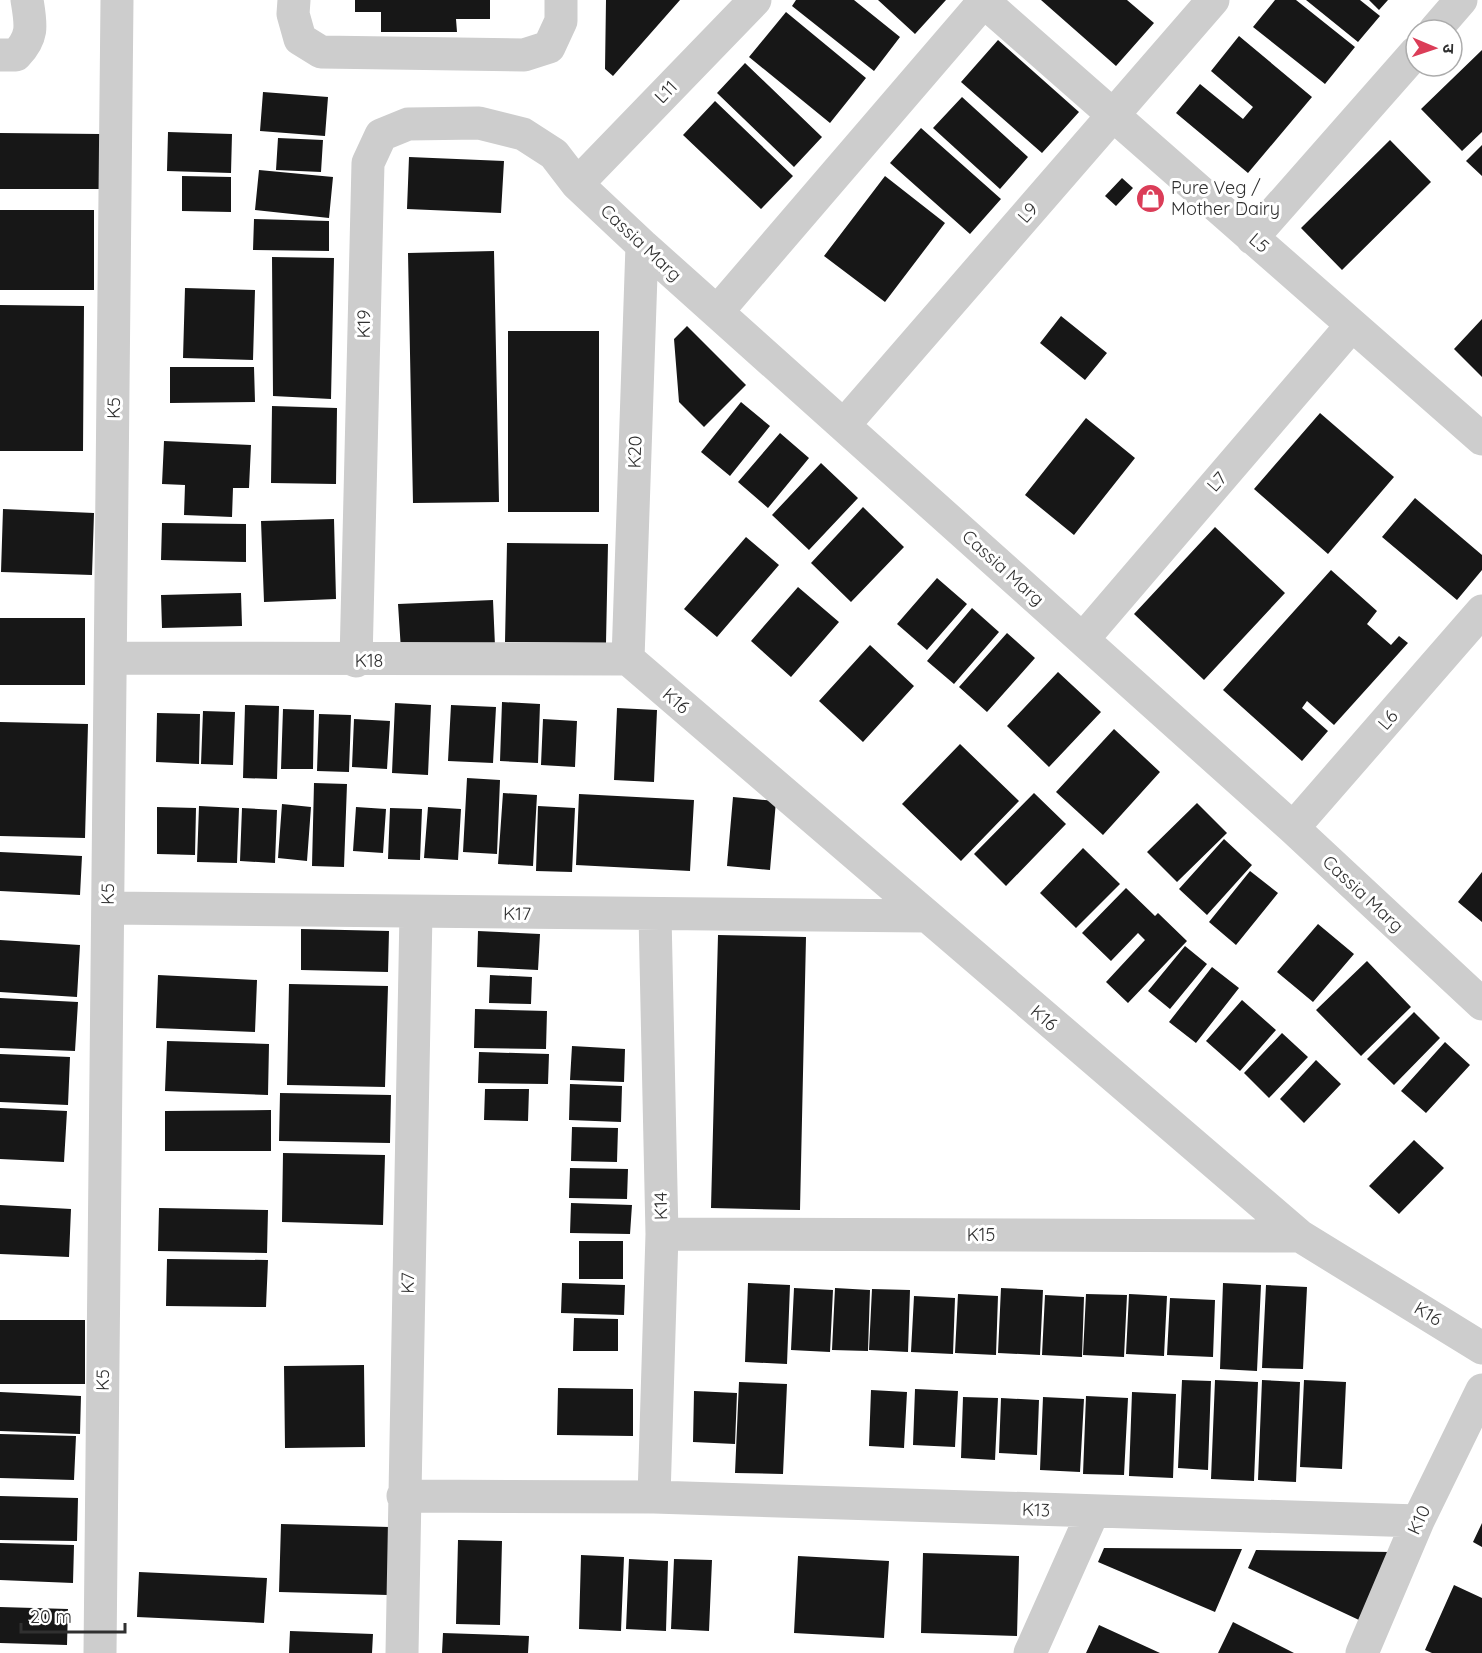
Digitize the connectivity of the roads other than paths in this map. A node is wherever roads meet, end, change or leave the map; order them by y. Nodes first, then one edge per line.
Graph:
1 (27, 0) edge
2 (117, 0) edge
3 (294, 0) edge
4 (561, 0) edge
5 (755, 0) edge
6 (983, 0) edge
7 (1213, 0) edge
8 (1461, 0) edge
9 (1445, 18) edge
10 (0, 55) edge
11 (1404, 66) edge
12 (1113, 115) junction
13 (523, 134) joint
14 (577, 184) junction
15 (1252, 238) junction
16 (642, 245) junction
17 (717, 312) junction
18 (1352, 325) junction
19 (844, 425) junction
20 (1482, 439) edge
21 (1482, 611) edge
22 (1083, 639) junction
23 (111, 658) junction
24 (628, 659) junction
25 (356, 661) junction
26 (1293, 828) junction
27 (108, 908) junction
28 (416, 912) junction
29 (655, 915) junction
30 (926, 916) junction
31 (1482, 1004) edge
32 (662, 1234) junction
33 (1300, 1236) junction
34 (1482, 1348) edge
35 (1482, 1390) edge
36 (403, 1496) junction
37 (654, 1497) junction
38 (1093, 1512) junction
39 (1418, 1521) junction
40 (100, 1653) edge
41 (402, 1653) edge
42 (1030, 1653) edge
43 (1362, 1653) edge

1 - 10 street
2 - 23 street, K5
3 - 4 street
5 - 14 street, L11
6 - 12 street, L5
6 - 17 street
7 - 12 street, L9
8 - 9 street
11 - 15 street
12 - 15 street, L5
12 - 19 street, L9
13 - 14 street, Cassia Marg
13 - 25 street, K19
14 - 16 street, Cassia Marg
15 - 18 street, L5
16 - 17 street, Cassia Marg
16 - 24 street, K20
17 - 19 street, Cassia Marg
18 - 20 street, L5
18 - 22 street, L7
19 - 22 street, Cassia Marg
21 - 26 street, L6
22 - 26 street, Cassia Marg
23 - 25 street, K18
23 - 27 street, K5
24 - 25 street, K18
24 - 30 street, K16
26 - 31 street, Cassia Marg
27 - 28 street, K17
27 - 40 street, K5
28 - 29 street, K17
28 - 36 street, K7
29 - 30 street, K17
29 - 32 street, K14
30 - 33 street, K16
32 - 33 street, K15
32 - 37 street, K14
33 - 34 street, K16
35 - 39 street, K10
36 - 37 street, K13
36 - 41 street, K7
37 - 38 street, K13
38 - 39 street, K13
38 - 42 street
39 - 43 street, K10

